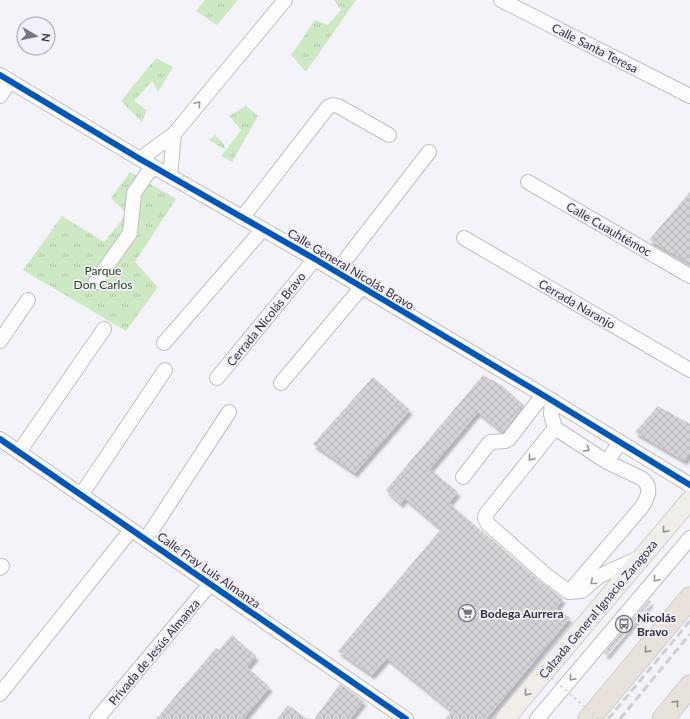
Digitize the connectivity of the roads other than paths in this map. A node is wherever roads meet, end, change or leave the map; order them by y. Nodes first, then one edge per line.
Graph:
1 (285, 0) edge
2 (501, 0) edge
3 (5, 78) edge
4 (0, 96) edge
5 (690, 96) edge
6 (174, 134) junction
7 (389, 135) dead end
8 (429, 152) dead end
9 (140, 159) junction
10 (154, 167) junction
11 (170, 176) junction
12 (528, 182) dead end
13 (242, 218) junction
14 (263, 229) junction
15 (464, 238) dead end
16 (315, 259) junction
17 (336, 272) junction
18 (690, 276) edge
19 (95, 283) dead end
20 (361, 288) junction
21 (28, 300) dead end
22 (104, 328) dead end
23 (0, 341) edge
24 (164, 343) dead end
25 (164, 370) dead end
26 (690, 370) edge
27 (217, 378) dead end
28 (281, 383) dead end
29 (547, 397) junction
30 (229, 412) dead end
31 (555, 428) junction
32 (0, 439) edge
33 (620, 442) junction
34 (19, 452) junction
35 (607, 462) junction
36 (463, 477) dead end
37 (690, 485) edge
38 (81, 495) junction
39 (690, 500) edge
40 (131, 530) junction
41 (690, 538) edge
42 (146, 539) junction
43 (642, 557) junction
44 (210, 584) junction
45 (569, 592) junction
46 (690, 598) edge
47 (690, 686) edge
48 (0, 694) edge
49 (98, 719) edge
50 (406, 719) edge
51 (505, 719) edge
52 (537, 719) edge
53 (589, 719) edge
54 (662, 719) edge

6 -> 1 street
2 - 5 street, Calle Santa Teresa
3 - 4 street
3 - 9 street, Calle General Nicolás Bravo
6 - 9 street
6 - 11 street
7 - 13 street
8 - 17 street
9 - 10 street, Calle General Nicolás Bravo
10 - 11 street, Calle General Nicolás Bravo
10 - 19 street
11 - 13 street, Calle General Nicolás Bravo
12 - 18 street, Calle Cuauhtémoc
13 - 14 street, Calle General Nicolás Bravo
14 - 16 street, Calle General Nicolás Bravo
14 - 24 street
15 - 26 street, Cerrada Naranjo
16 - 17 street, Calle General Nicolás Bravo
16 - 27 street, Cerrada Nicolás Bravo
17 - 20 street, Calle General Nicolás Bravo
20 - 28 street
20 - 29 street, Calle General Nicolás Bravo
21 - 23 street
22 - 34 street
25 - 38 street
29 - 31 street
29 - 33 street, Calle General Nicolás Bravo
29 - 36 street
30 - 42 street
31 -> 35 street
31 -> 45 street
32 - 34 street, Calle Fray Luis Almanza
33 - 35 street
33 - 37 street, Calle General Nicolás Bravo
34 - 38 street, Calle Fray Luis Almanza
35 - 45 street
38 - 40 street, Calle Fray Luis Almanza
39 -> 43 main road, Calzada General Ignacio Zaragoza
40 - 42 street, Calle Fray Luis Almanza
40 - 48 street
41 -> 52 street
42 - 44 street, Calle Fray Luis Almanza
43 -> 45 street
43 -> 51 main road, Calzada General Ignacio Zaragoza
44 - 49 street, Privada de Jesús Almanza
44 - 50 street, Calle Fray Luis Almanza
46 -> 53 highway
54 -> 47 highway

